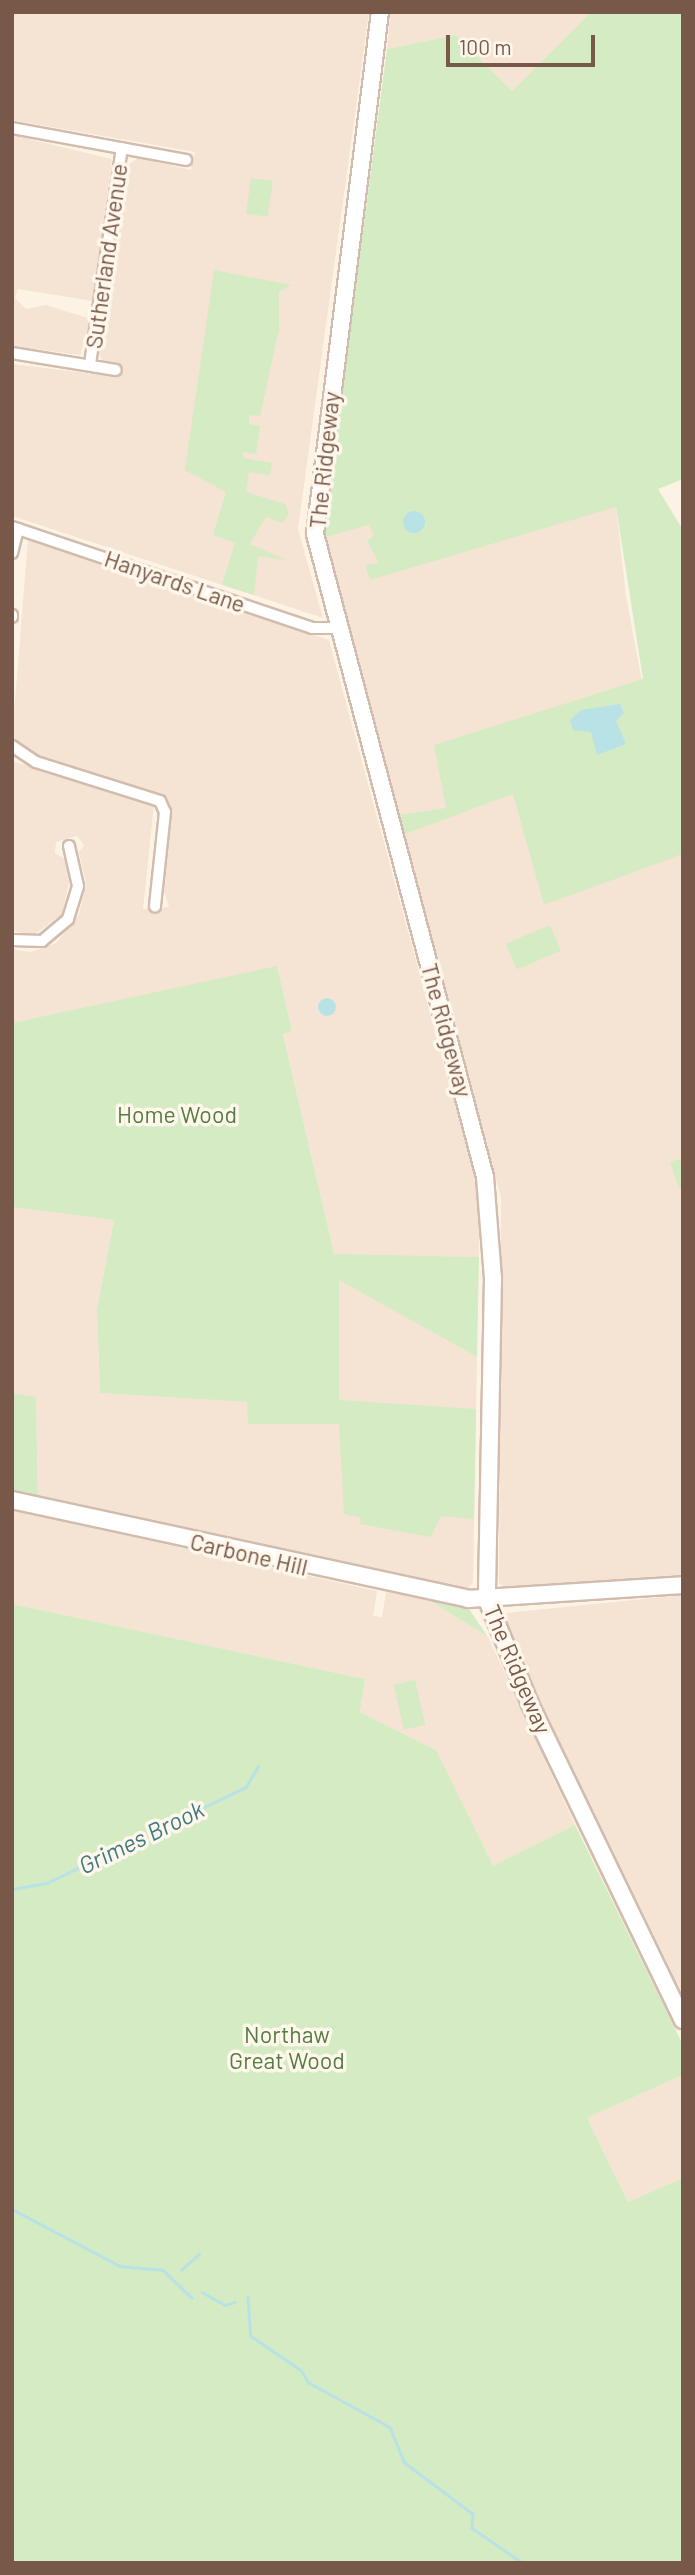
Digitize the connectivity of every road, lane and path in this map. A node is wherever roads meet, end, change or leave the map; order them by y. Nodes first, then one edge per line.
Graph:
1 (380, 12) edge
2 (12, 128) edge
3 (122, 148) junction
4 (186, 160) dead end
5 (12, 353) edge
6 (90, 364) junction
7 (116, 370) dead end
8 (15, 528) edge
9 (12, 553) edge
10 (338, 628) junction
11 (12, 746) edge
12 (69, 846) dead end
13 (155, 906) dead end
14 (12, 940) edge
15 (12, 1500) edge
16 (683, 1585) edge
17 (487, 1600) junction
18 (683, 2020) edge

1 - 10 street, The Ridgeway
2 - 3 street
3 - 4 street
3 - 6 street, Sutherland Avenue
5 - 6 street, Sutherland Avenue
6 - 7 street, Sutherland Avenue
8 - 9 street
8 - 10 street, Hanyards Lane
10 - 17 street, The Ridgeway
11 - 13 street
12 - 14 street
15 - 17 street, Carbone Hill
16 - 17 street, Carbone Hill
17 - 18 street, The Ridgeway

